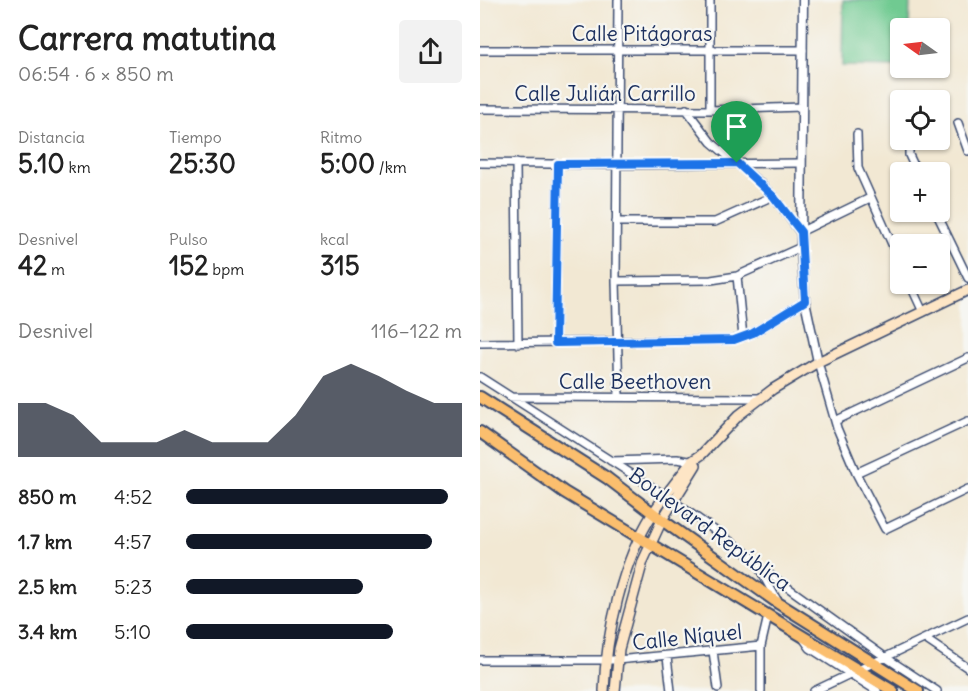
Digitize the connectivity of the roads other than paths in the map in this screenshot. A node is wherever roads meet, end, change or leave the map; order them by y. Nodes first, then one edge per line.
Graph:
1 (618, 0) edge
2 (710, 0) edge
3 (803, 0) edge
4 (709, 49) junction
5 (480, 50) edge
6 (618, 50) junction
7 (803, 50) junction
8 (802, 107) junction
9 (616, 108) junction
10 (480, 109) edge
11 (686, 109) junction
12 (710, 110) junction
13 (958, 123) dead end
14 (857, 134) dead end
15 (968, 151) edge
16 (480, 163) edge
17 (516, 163) junction
18 (737, 163) junction
19 (801, 163) junction
20 (558, 164) junction
21 (616, 165) junction
22 (773, 196) junction
23 (870, 198) junction
24 (616, 222) junction
25 (941, 222) edge
26 (801, 232) junction
27 (890, 241) edge
28 (801, 247) junction
29 (737, 276) junction
30 (968, 278) edge
31 (616, 281) junction
32 (968, 290) edge
33 (915, 294) edge
34 (805, 301) junction
35 (923, 312) junction
36 (743, 337) junction
37 (618, 342) junction
38 (480, 343) edge
39 (555, 343) junction
40 (518, 344) junction
41 (968, 358) edge
42 (818, 362) junction
43 (480, 377) edge
44 (619, 396) junction
45 (480, 397) edge
46 (510, 397) junction
47 (759, 398) junction
48 (968, 420) edge
49 (835, 421) junction
50 (480, 432) edge
51 (697, 460) junction
52 (611, 461) junction
53 (856, 473) junction
54 (968, 489) edge
55 (669, 499) junction
56 (657, 517) junction
57 (640, 537) junction
58 (650, 543) junction
59 (758, 566) junction
60 (778, 603) junction
61 (768, 616) junction
62 (966, 621) edge
63 (924, 639) junction
64 (761, 646) junction
65 (713, 651) junction
66 (667, 657) junction
67 (885, 657) junction
68 (480, 660) edge
69 (617, 660) junction
70 (605, 661) junction
71 (873, 663) junction
72 (968, 668) edge
73 (853, 672) junction
74 (834, 683) junction
75 (718, 688) dead end
76 (874, 690) edge
77 (604, 691) edge
78 (615, 691) edge
79 (671, 691) edge
80 (761, 691) edge
81 (814, 691) edge
82 (834, 691) edge
83 (893, 691) edge
84 (918, 691) edge
85 (937, 691) edge

1 - 6 street
2 - 4 street
3 - 7 street
4 - 6 street, Calle Pitágoras
4 - 7 street, Calle Pitágoras
4 - 12 street
5 - 6 street, Calle Pitágoras
6 - 9 street
7 - 8 street
8 - 12 street, Calle Julián Carrillo
8 - 19 street
9 - 10 street, Calle Julián Carrillo
9 - 11 street, Calle Julián Carrillo
9 - 21 street
11 - 12 street, Calle Julián Carrillo
11 - 18 street
13 - 15 street
14 - 23 street
16 - 17 street
17 - 20 street
17 - 40 street
18 - 19 street
18 - 21 street
18 - 22 street
19 - 26 street
20 - 21 street
20 - 39 street
21 - 24 street
22 - 24 street
22 - 26 street
23 - 26 street
23 - 27 street
24 - 31 street
25 - 30 street
26 - 28 street
28 - 29 street
28 - 34 street
29 - 31 street
29 - 36 street
31 - 37 street
32 - 35 main road
33 - 35 street
34 - 36 street
34 - 42 street
35 - 42 main road
36 - 37 street
37 - 39 street
37 - 44 street
38 - 40 street
39 - 40 street
41 - 49 street
42 - 47 main road
42 - 49 street
43 - 46 street
44 - 46 street, Calle Beethoven
44 - 47 street, Calle Beethoven
45 - 56 main road, Boulevard República
46 - 52 street
47 - 51 main road
48 - 53 street
49 - 53 street
50 - 57 main road, Boulevard República
51 - 52 street
51 - 55 main road
52 - 55 street
53 - 54 street
55 - 56 main road
55 - 59 street
56 - 57 main road
56 - 58 main road
56 - 60 main road, Boulevard República
57 - 58 main road, Boulevard República
57 - 70 main road
58 - 61 main road, Boulevard República
58 - 69 main road
59 - 60 street
59 - 67 street
60 - 71 main road, Boulevard República
61 - 64 street
61 - 73 main road, Boulevard República
62 - 63 street
63 - 67 street
63 - 72 street
64 - 65 street, Calle Níquel
64 - 80 street
65 - 66 street, Calle Níquel
65 - 75 street
66 - 69 street, Calle Níquel
66 - 79 street
67 - 71 street
67 - 85 street
68 - 70 street, Calle Níquel
69 - 70 street, Calle Níquel
69 - 78 main road
70 - 77 main road
71 - 73 street
71 - 84 main road, Boulevard República
73 - 74 street
73 - 76 street
73 - 83 main road, Boulevard República
74 - 81 street
74 - 82 street

